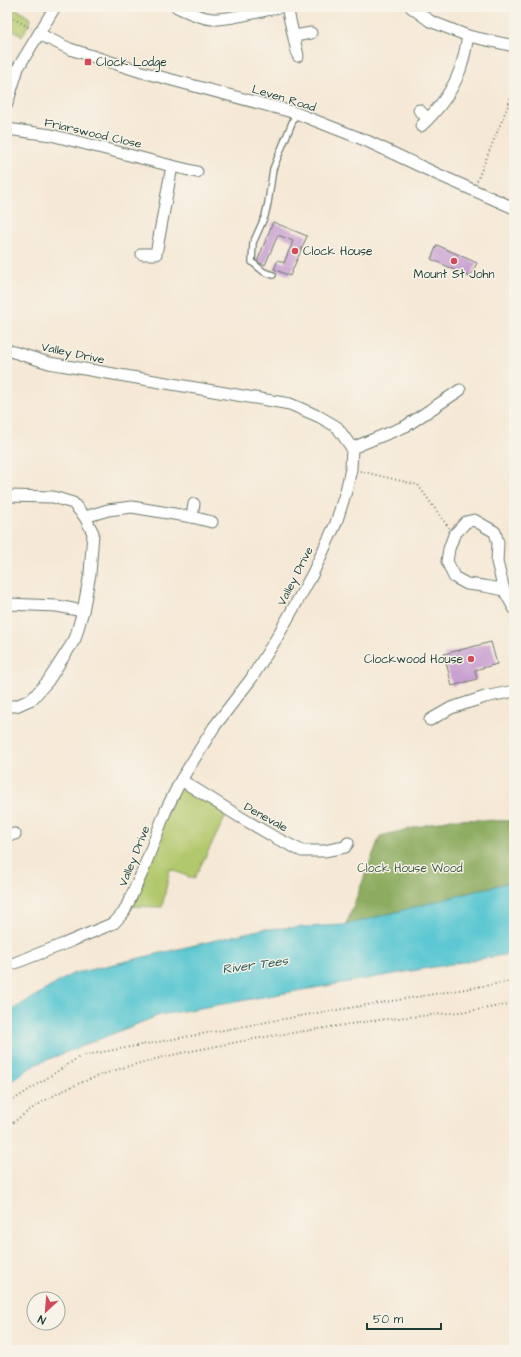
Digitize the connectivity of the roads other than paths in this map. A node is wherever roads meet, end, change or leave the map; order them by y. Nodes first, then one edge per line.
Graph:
1 (55, 7) edge
2 (177, 7) edge
3 (280, 7) edge
4 (287, 7) edge
5 (411, 7) edge
6 (311, 33) dead end
7 (39, 34) junction
8 (295, 36) junction
9 (468, 36) junction
10 (514, 46) edge
11 (298, 56) dead end
12 (7, 104) edge
13 (420, 110) dead end
14 (296, 113) junction
15 (7, 129) edge
16 (172, 166) junction
17 (197, 172) dead end
18 (514, 208) edge
19 (142, 254) dead end
20 (273, 275) dead end
21 (7, 350) edge
22 (447, 385) dead end
23 (352, 448) junction
24 (7, 496) edge
25 (194, 504) dead end
26 (85, 517) junction
27 (192, 517) junction
28 (212, 522) dead end
29 (504, 590) junction
30 (7, 604) edge
31 (514, 608) edge
32 (83, 611) junction
33 (514, 691) edge
34 (7, 706) edge
35 (435, 721) dead end
36 (181, 780) junction
37 (346, 842) dead end
38 (7, 966) edge

1 - 7 street
2 - 3 street
4 - 8 street
5 - 9 street
6 - 8 street
7 - 12 street
7 - 14 street, Leven Road
8 - 11 street
9 - 10 street
9 - 13 street
14 - 18 street, Leven Road
14 - 20 lane
15 - 16 street, Friarswood Close
16 - 17 street, Friarswood Close
16 - 19 street
21 - 23 street, Valley Drive
22 - 23 street
23 - 36 street, Valley Drive
24 - 26 street
25 - 27 street
26 - 27 street
26 - 32 street
27 - 28 street
29 - 29 street
29 - 31 street
30 - 32 street
32 - 34 street
33 - 35 street
36 - 37 street, Denevale
36 - 38 street, Valley Drive

